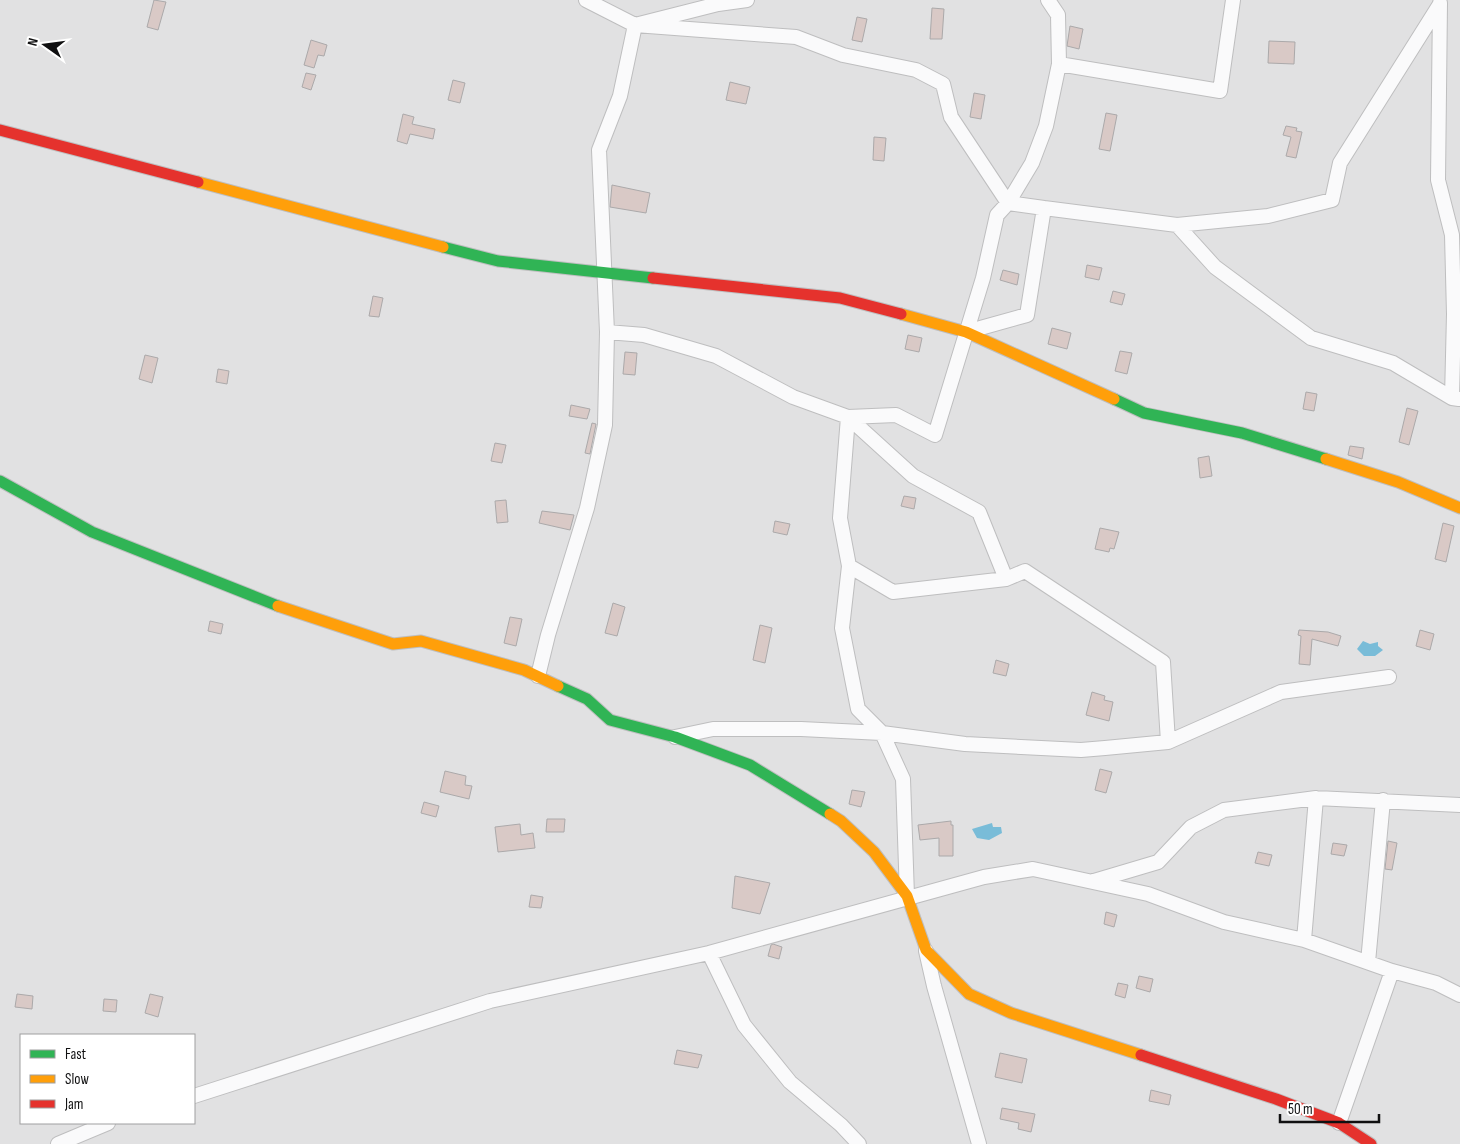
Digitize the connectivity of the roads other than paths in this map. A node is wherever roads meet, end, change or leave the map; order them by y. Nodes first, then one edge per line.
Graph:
1 (586, 0) edge
2 (747, 0) edge
3 (1233, 0) edge
4 (1044, 1) edge
5 (1440, 2) edge
6 (635, 25) junction
7 (1058, 64) junction
8 (0, 130) edge
9 (1008, 203) junction
10 (1044, 208) junction
11 (1177, 225) junction
12 (605, 272) junction
13 (607, 332) junction
14 (966, 332) junction
15 (1456, 398) edge
16 (848, 417) junction
17 (0, 481) edge
18 (1460, 508) edge
19 (849, 566) junction
20 (1006, 579) junction
21 (538, 676) junction
22 (1390, 677) dead end
23 (882, 734) junction
24 (675, 736) junction
25 (1168, 742) junction
26 (1316, 798) junction
27 (1383, 800) junction
28 (1460, 805) edge
29 (1094, 881) junction
30 (907, 896) junction
31 (1304, 940) junction
32 (926, 950) junction
33 (709, 953) junction
34 (1368, 962) junction
35 (1392, 971) junction
36 (1460, 996) edge
37 (195, 1096) edge
38 (1339, 1123) junction
39 (106, 1124) edge
40 (58, 1144) edge
41 (859, 1144) edge
42 (979, 1144) edge
43 (1371, 1144) edge

1 - 6 street
2 - 6 street
3 - 7 street
4 - 7 street
5 - 11 street
5 - 15 street
6 - 9 street
6 - 12 street
7 - 9 street
8 - 12 street
9 - 10 street
9 - 14 street
10 - 11 street
10 - 14 street
11 - 15 street
12 - 13 street
12 - 14 street
13 - 16 street
13 - 21 street
14 - 16 street
14 - 18 street
16 - 19 street
16 - 20 street
17 - 21 street
19 - 20 street
19 - 23 street
20 - 25 street
21 - 24 street
22 - 25 street
23 - 24 street
23 - 25 street
23 - 30 street
24 - 30 street
26 - 27 street
26 - 29 street
26 - 31 street
27 - 28 street
27 - 34 street
29 - 30 street
29 - 31 street
30 - 32 street
30 - 33 street
31 - 34 street
32 - 38 street
32 - 42 street
33 - 37 street
33 - 41 street
34 - 35 street
35 - 36 street
35 - 38 street
38 - 43 street
39 - 40 street

